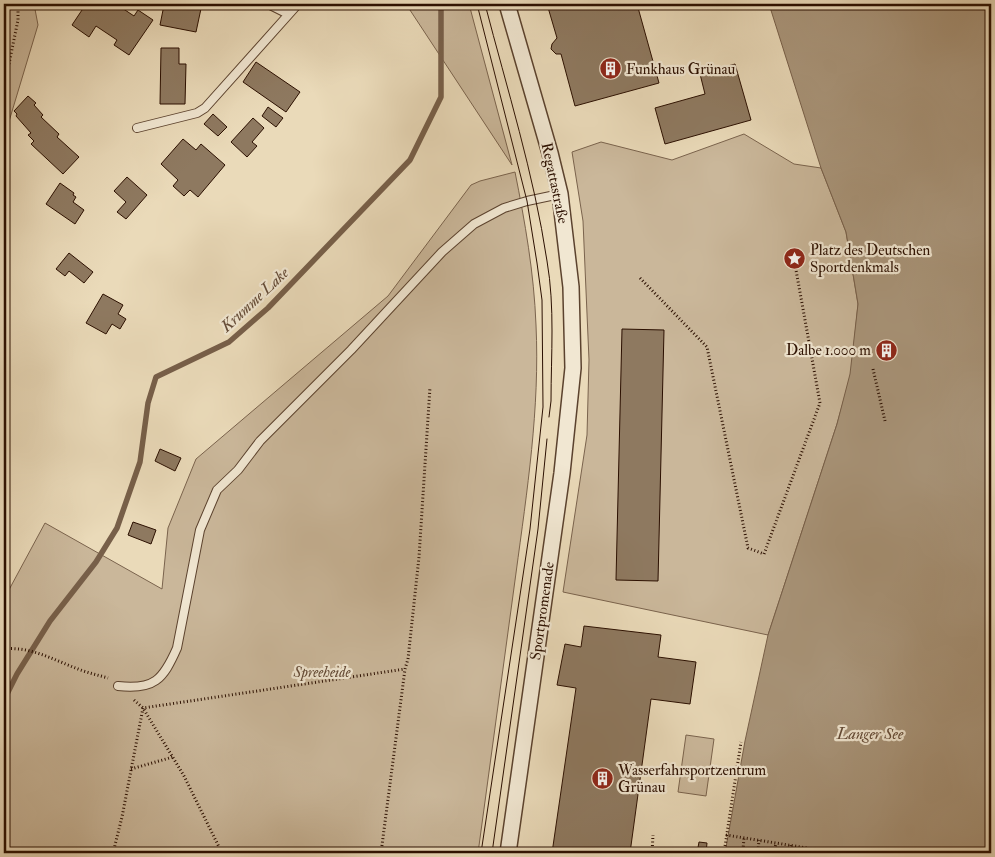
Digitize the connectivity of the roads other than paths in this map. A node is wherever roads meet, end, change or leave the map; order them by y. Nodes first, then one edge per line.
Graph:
1 (268, 4) edge
2 (298, 4) edge
3 (507, 4) edge
4 (288, 14) junction
5 (137, 128) dead end
6 (560, 194) junction
7 (572, 368) joint
8 (118, 686) road end
9 (508, 853) edge

1 - 4 lane
2 - 4 lane
3 - 6 street, Regattastraße
4 - 5 lane
6 - 7 street, Regattastraße
6 - 8 lane
7 - 9 street, Sportpromenade

